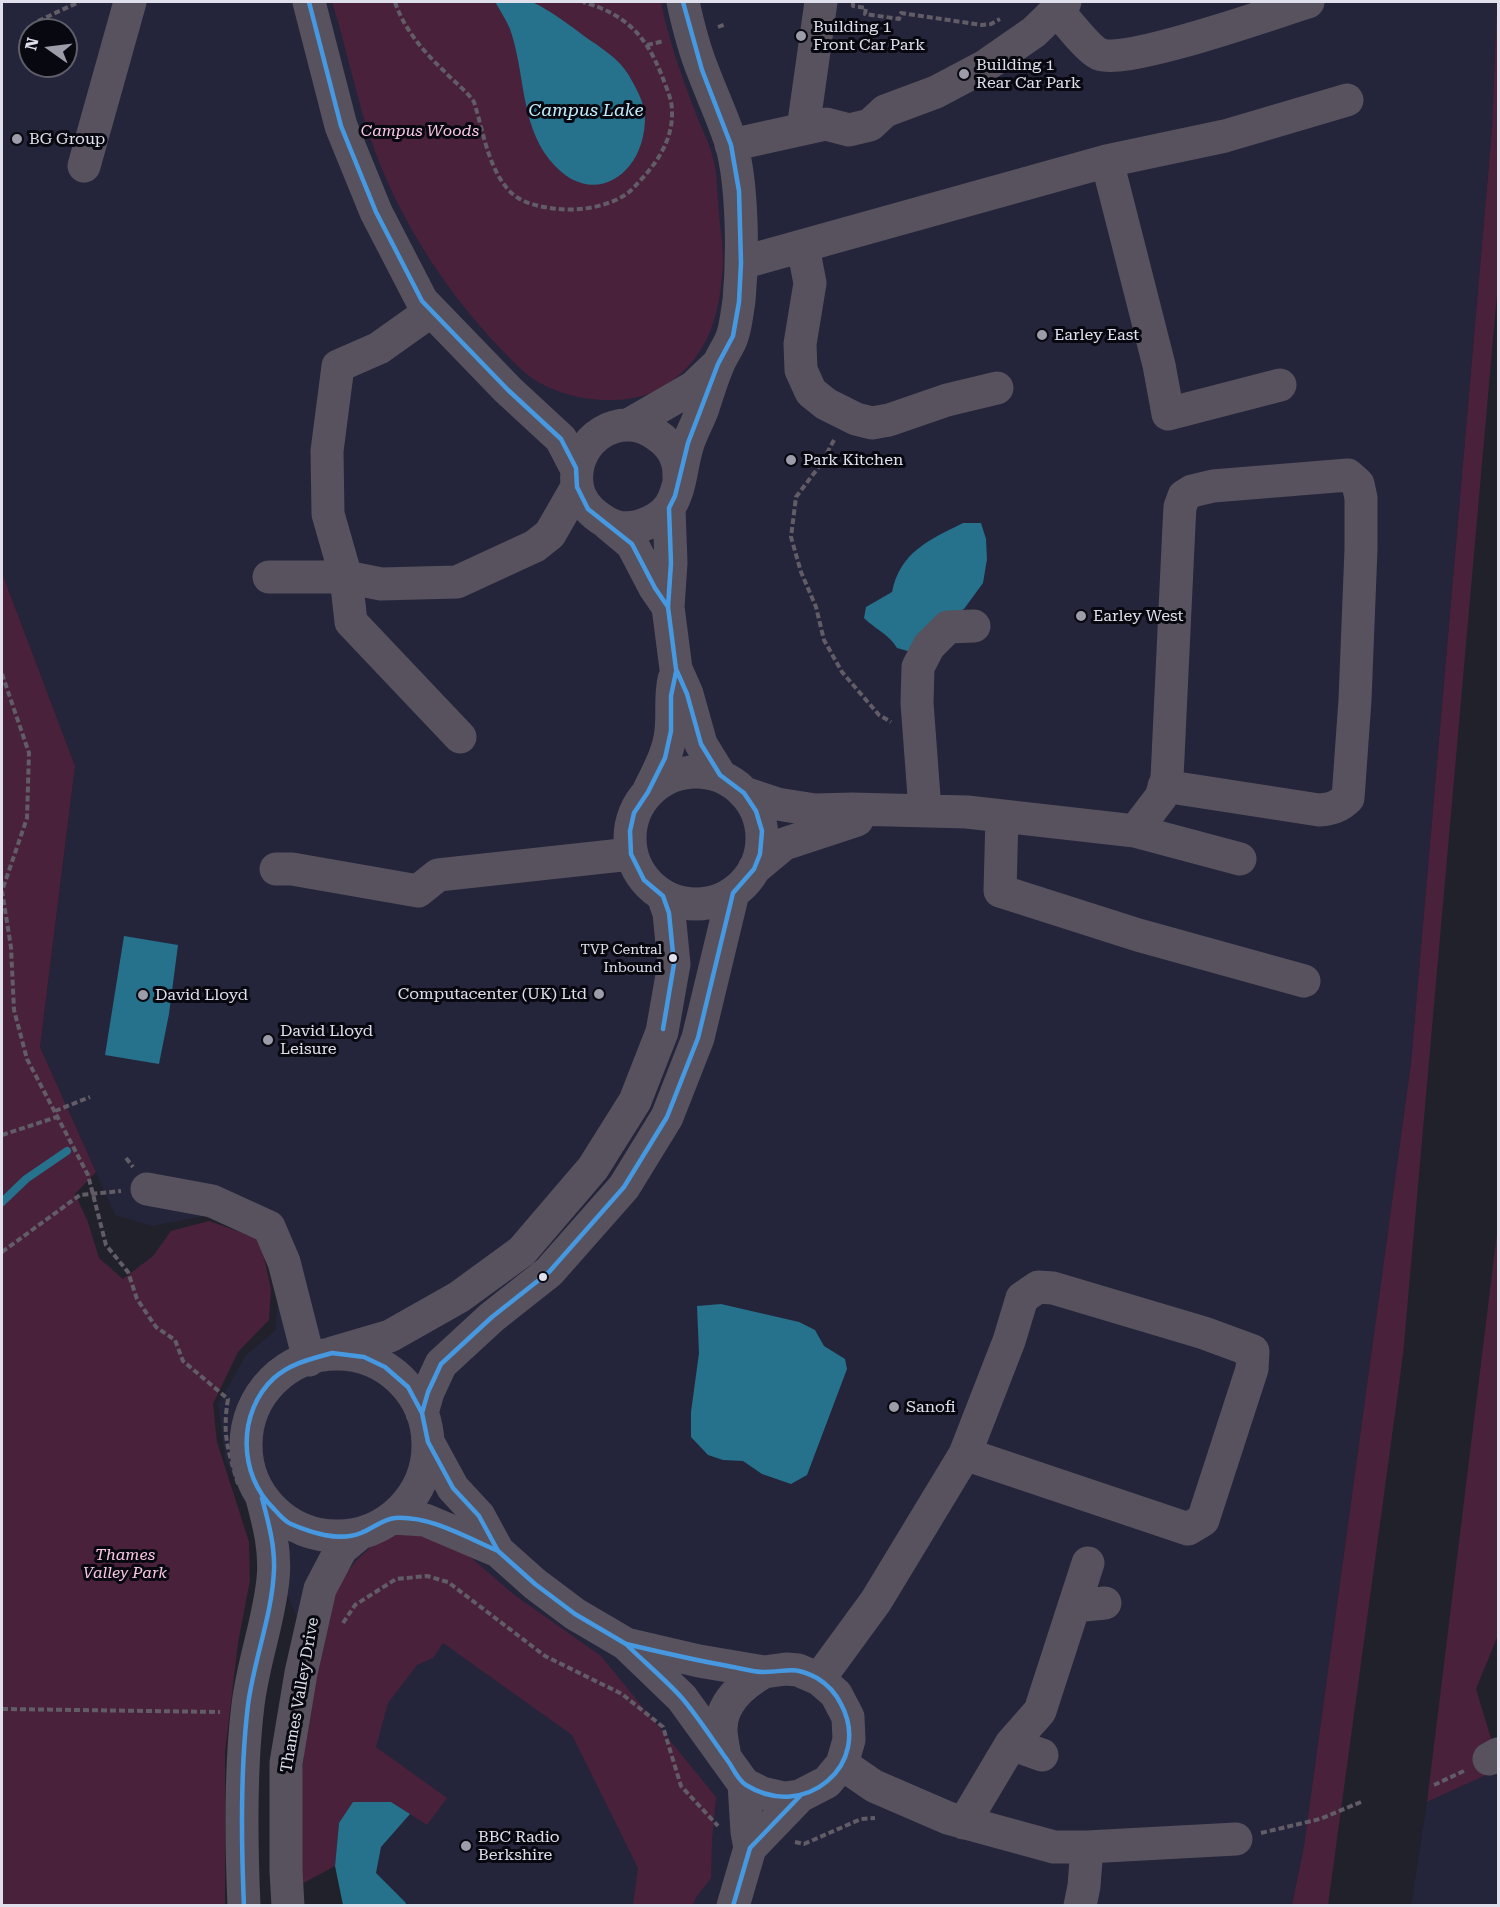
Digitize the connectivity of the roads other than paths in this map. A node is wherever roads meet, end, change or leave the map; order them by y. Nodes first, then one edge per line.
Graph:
1 (130, 2) edge
2 (309, 2) edge
3 (683, 2) edge
4 (821, 2) edge
5 (1308, 2) edge
6 (1061, 6) edge
7 (1347, 100) dead end
8 (814, 126) junction
9 (731, 145) junction
10 (1107, 161) junction
11 (84, 166) dead end
12 (803, 247) junction
13 (741, 263) junction
14 (431, 311) junction
15 (718, 364) junction
16 (1280, 385) dead end
17 (997, 388) dead end
18 (518, 398) junction
19 (622, 425) junction
20 (577, 478) junction
21 (674, 493) junction
22 (604, 521) junction
23 (550, 534) junction
24 (269, 577) dead end
25 (346, 577) junction
26 (668, 607) junction
27 (974, 626) dead end
28 (676, 669) junction
29 (460, 737) dead end
30 (732, 784) junction
31 (1164, 786) junction
32 (648, 792) junction
33 (920, 810) junction
34 (1002, 816) junction
35 (1135, 831) junction
36 (631, 854) junction
37 (1240, 859) dead end
38 (276, 869) dead end
39 (754, 869) junction
40 (733, 893) junction
41 (663, 896) junction
42 (1304, 981) dead end
43 (147, 1189) road end
44 (320, 1357) junction
45 (425, 1427) junction
46 (965, 1454) junction
47 (262, 1498) junction
48 (392, 1518) junction
49 (358, 1534) junction
50 (498, 1551) junction
51 (1088, 1563) dead end
52 (626, 1644) junction
53 (764, 1672) junction
54 (819, 1679) junction
55 (1011, 1744) junction
56 (1042, 1755) dead end
57 (725, 1758) junction
58 (842, 1764) junction
59 (744, 1784) junction
60 (800, 1796) junction
61 (964, 1822) junction
62 (1236, 1839) road end
63 (1087, 1847) junction
64 (750, 1848) junction
65 (244, 1905) edge
66 (288, 1905) edge
67 (733, 1905) edge
68 (1080, 1905) edge

1 - 11 street
2 - 14 street
3 - 9 street
4 - 8 street
5 - 6 street
6 - 8 street
7 - 10 street
8 - 9 street
9 - 13 street
10 - 12 street
10 - 16 street
12 - 13 street
12 - 17 street
13 - 15 street
14 - 18 street
14 - 25 street
15 - 19 street
15 - 21 street
18 - 19 street
18 - 20 street
19 - 20 street
19 - 21 street
20 - 22 street
20 - 23 street
21 - 22 street
21 - 26 street
22 - 23 street
22 - 26 street
23 - 25 street
24 - 25 street
25 - 29 street
26 - 28 street
27 - 33 street
28 - 30 street
28 - 32 street
30 - 32 street
30 - 33 street
30 - 39 street
31 - 31 street
31 - 35 street
32 - 36 street
33 - 34 street
33 - 39 street
34 - 35 street
34 - 42 street
35 - 37 street
36 - 38 street
36 - 41 street
39 - 40 street
40 - 41 street
40 - 45 street
41 - 44 street
43 - 44 street
44 - 45 street
44 - 47 street
45 - 48 street
45 - 50 street
46 - 46 street
46 - 54 street
47 - 49 street
47 - 65 street
48 - 49 street
48 - 50 street
49 - 66 street, Thames Valley Drive
50 - 52 street
51 - 55 street
52 - 53 street
52 - 57 street
53 - 54 street
53 - 57 street
54 - 58 street
55 - 56 street
55 - 61 street
57 - 59 street
58 - 60 street
58 - 61 street
59 - 60 street
59 - 64 street
60 - 64 street
61 - 63 street
62 - 63 street
63 - 68 street
64 - 67 street

